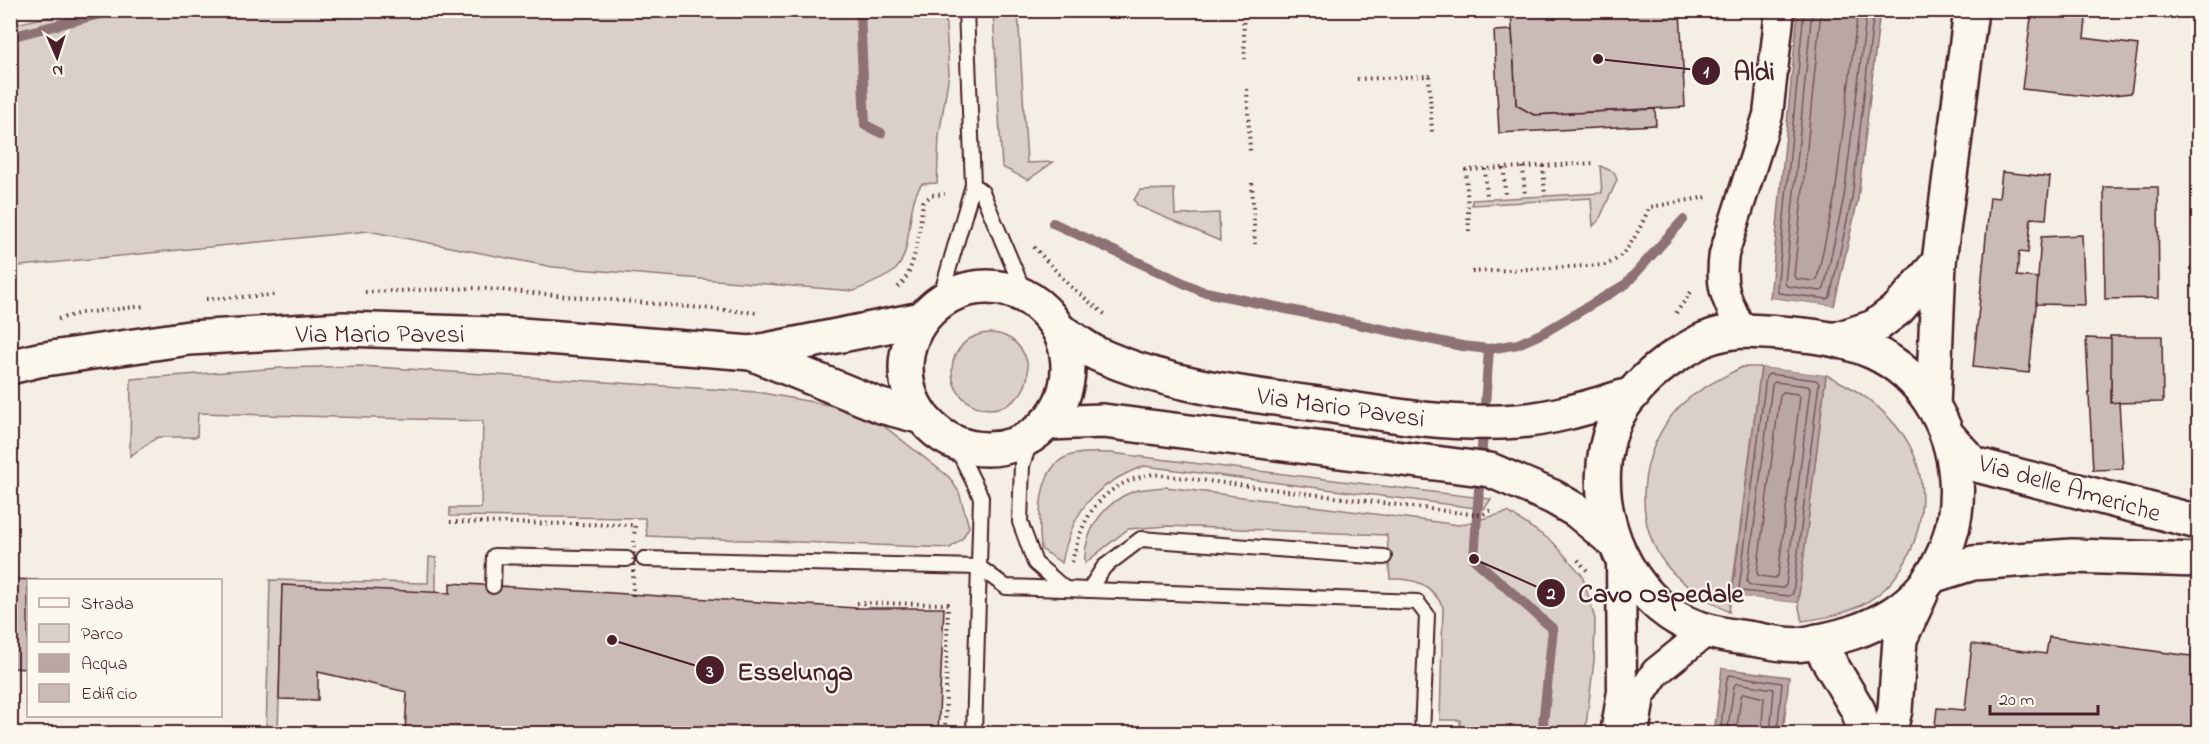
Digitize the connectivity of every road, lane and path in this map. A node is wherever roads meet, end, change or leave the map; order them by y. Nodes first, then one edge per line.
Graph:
1 (966, 10) edge
2 (1243, 10) edge
3 (1780, 10) edge
4 (1971, 10) edge
5 (1245, 59) dead end
6 (1357, 80) dead end
7 (1247, 89) dead end
8 (1432, 132) dead end
9 (1250, 151) dead end
10 (1596, 163) dead end
11 (1543, 166) junction
12 (1523, 167) junction
13 (1504, 168) junction
14 (1485, 169) junction
15 (1252, 183) dead end
16 (973, 185) junction
17 (932, 195) dead end
18 (1545, 196) dead end
19 (1717, 196) dead end
20 (1525, 197) dead end
21 (1505, 198) dead end
22 (1487, 199) dead end
23 (1469, 231) dead end
24 (1255, 244) dead end
25 (1033, 245) dead end
26 (1939, 262) junction
27 (1472, 272) dead end
28 (1693, 286) dead end
29 (896, 288) dead end
30 (358, 292) dead end
31 (286, 294) dead end
32 (1026, 297) junction
33 (204, 299) dead end
34 (148, 306) dead end
35 (931, 310) junction
36 (764, 314) dead end
37 (1675, 314) dead end
38 (1112, 320) dead end
39 (51, 321) dead end
40 (1059, 330) junction
41 (1754, 331) junction
42 (1837, 339) junction
43 (751, 353) junction
44 (10, 367) edge
45 (1633, 394) junction
46 (1933, 406) junction
47 (922, 417) junction
48 (1040, 429) junction
49 (1950, 438) junction
50 (954, 442) junction
51 (1496, 506) dead end
52 (450, 522) dead end
53 (2199, 522) edge
54 (634, 525) dead end
55 (634, 541) dead end
56 (1617, 549) junction
57 (1384, 557) dead end
58 (1576, 558) dead end
59 (627, 559) dead end
60 (644, 559) dead end
61 (2199, 560) edge
62 (1071, 565) dead end
63 (979, 567) junction
64 (1929, 579) junction
65 (1592, 585) dead end
66 (494, 586) dead end
67 (1065, 589) junction
68 (1089, 590) junction
69 (633, 596) dead end
70 (856, 608) dead end
71 (1717, 633) junction
72 (1808, 643) junction
73 (945, 734) edge
74 (974, 734) edge
75 (1422, 734) edge
76 (1615, 734) edge
77 (1635, 734) edge
78 (1865, 734) edge
79 (1889, 734) edge

1 - 16 lane
2 - 5 path
3 - 41 street
4 - 26 main road
6 - 8 path
7 - 9 path
10 - 11 path
11 - 12 path
11 - 18 path
12 - 13 path
12 - 20 path
13 - 14 path
13 - 21 path
14 - 22 path
14 - 23 path
15 - 24 path
16 - 32 lane
16 - 35 lane
17 - 29 path
19 - 27 path
25 - 38 path
26 - 42 main road
26 - 46 main road
28 - 37 path
30 - 36 path
31 - 33 path
32 - 35 main road
32 - 40 main road
34 - 39 path
35 - 43 main road, Via Mario Pavesi
35 - 47 main road
40 - 45 main road, Via Mario Pavesi
40 - 48 main road
41 - 42 main road
41 - 45 main road
42 - 46 main road
43 - 44 main road, Via Mario Pavesi
43 - 47 main road, Via Mario Pavesi
45 - 56 main road
46 - 49 main road
47 - 50 main road
48 - 50 main road
48 - 56 main road, Via Mario Pavesi
48 - 67 lane
49 - 53 main road, Via delle Americhe
49 - 64 main road
50 - 63 lane
51 - 62 path
52 - 54 path
55 - 69 path, bridge
56 - 71 main road
56 - 76 street
57 - 68 lane
58 - 65 path
59 - 66 lane
60 - 63 lane
61 - 64 main road, Via delle Americhe
63 - 67 lane
63 - 74 lane
64 - 72 main road
64 - 79 main road
67 - 68 lane
68 - 75 lane
70 - 73 path
71 - 72 main road
71 - 77 street
72 - 78 main road

